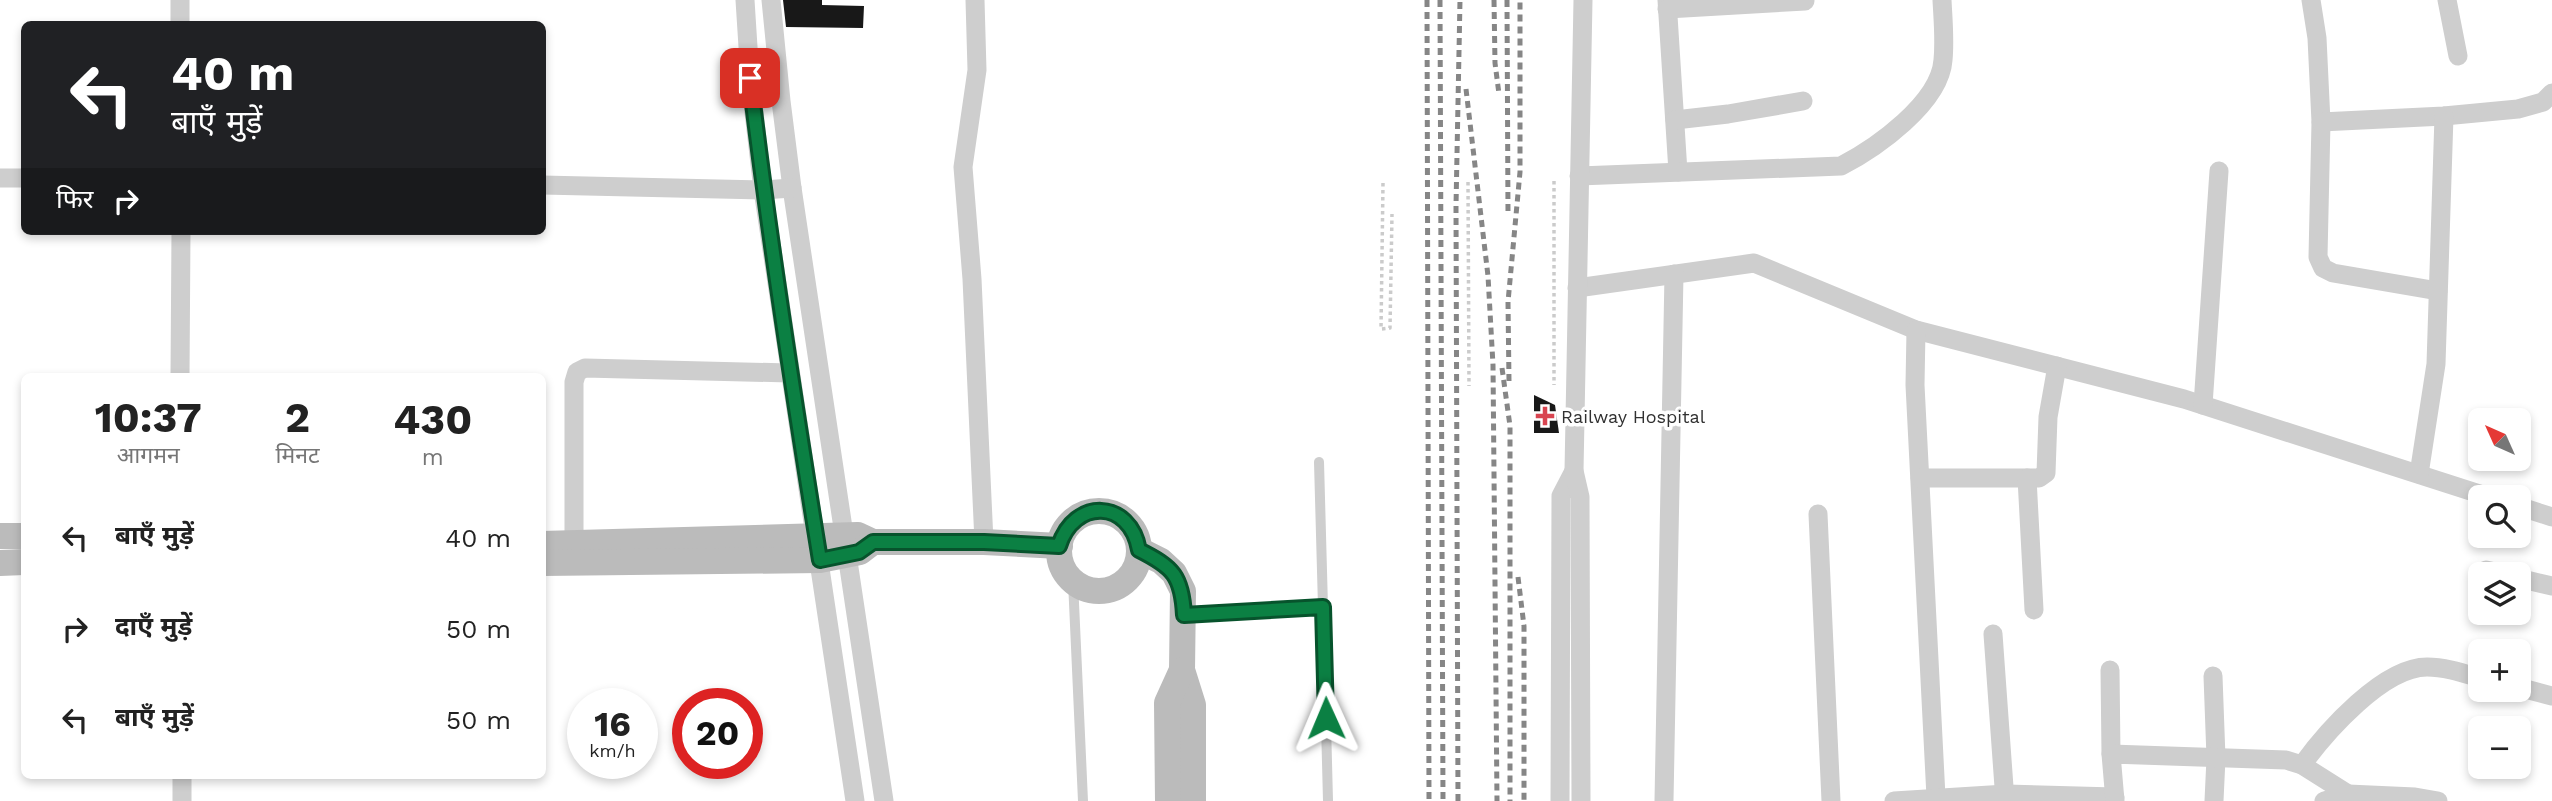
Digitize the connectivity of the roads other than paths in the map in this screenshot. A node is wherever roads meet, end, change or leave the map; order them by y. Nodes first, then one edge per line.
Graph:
1 (180, 0) edge
2 (745, 0) edge
3 (771, 0) edge
4 (975, 0) edge
5 (1583, 0) edge
6 (1942, 0) edge
7 (2311, 0) edge
8 (2446, 0) edge
9 (1805, 2) edge
10 (1667, 5) edge
11 (180, 21) edge
12 (2458, 56) dead end
13 (2552, 93) edge
14 (1803, 101) dead end
15 (2444, 116) junction
16 (1675, 120) junction
17 (2321, 122) junction
18 (2219, 171) dead end
19 (1678, 172) junction
20 (1580, 176) junction
21 (0, 178) edge
22 (21, 178) edge
23 (546, 185) edge
24 (792, 188) junction
25 (763, 190) junction
26 (181, 235) edge
27 (1674, 274) junction
28 (1577, 288) junction
29 (2438, 291) junction
30 (1916, 330) junction
31 (2057, 366) junction
32 (180, 373) edge
33 (789, 373) junction
34 (2203, 405) junction
35 (1318, 462) dead end
36 (1574, 471) junction
37 (2419, 474) junction
38 (1920, 478) junction
39 (2027, 478) junction
40 (2468, 490) edge
41 (2531, 510) edge
42 (1818, 514) dead end
43 (2552, 517) edge
44 (0, 536) edge
45 (21, 536) edge
46 (984, 542) junction
47 (546, 545) edge
48 (845, 546) junction
49 (1059, 546) junction
50 (818, 549) junction
51 (1139, 550) junction
52 (574, 555) junction
53 (21, 562) edge
54 (546, 562) edge
55 (0, 563) edge
56 (1073, 581) junction
57 (2531, 581) edge
58 (2552, 586) edge
59 (1323, 607) junction
60 (2034, 610) dead end
61 (1184, 615) junction
62 (1993, 634) dead end
63 (1181, 670) junction
64 (2110, 670) dead end
65 (2468, 675) edge
66 (2213, 676) dead end
67 (2531, 690) edge
68 (2552, 696) edge
69 (2111, 754) junction
70 (2216, 758) junction
71 (2302, 765) junction
72 (182, 779) edge
73 (2348, 794) junction
74 (1936, 797) junction
75 (2006, 798) edge
76 (2115, 799) edge
77 (182, 801) edge
78 (855, 801) edge
79 (884, 801) edge
80 (1083, 801) edge
81 (1168, 801) edge
82 (1193, 801) edge
83 (1328, 801) edge
84 (1560, 801) edge
85 (1581, 801) edge
86 (1664, 801) edge
87 (1831, 801) edge
88 (1894, 801) edge
89 (2214, 801) edge
90 (2324, 801) edge
91 (2438, 801) edge

1 - 11 street
2 - 25 street
3 - 24 street
4 - 46 street
5 - 20 street
6 - 19 street
7 - 17 street
8 - 12 street
9 - 10 street
10 - 16 street
13 - 15 street
14 - 16 street
15 - 17 street
15 - 29 street
16 - 19 street
17 - 29 street
18 - 34 street
19 - 20 street
20 - 28 street
21 - 22 street
23 - 25 street
24 - 25 street
24 - 48 street
25 - 33 street
26 - 32 street
27 - 28 street
27 - 30 street
27 - 86 street
28 - 36 street
29 - 37 street
30 - 31 street
30 - 38 street
31 - 34 street
31 - 39 street
33 - 50 street
33 - 52 street
34 - 37 street
35 - 59 lane
36 - 84 street
36 - 85 street
37 - 40 street
38 - 39 street
38 - 74 street
39 - 60 street
41 - 43 street
42 - 87 street
44 - 45 street
46 - 48 street
46 - 49 street
47 - 52 street
48 - 50 street
48 - 79 street
49 - 51 street
49 - 56 street
50 - 52 street
50 - 78 street
51 - 56 street
51 - 61 street
52 - 54 street
53 - 55 street
56 - 80 lane
57 - 58 street
59 - 61 lane
59 - 83 lane
61 - 63 street
62 - 75 street
63 - 81 street
63 - 82 street
64 - 69 street
65 - 71 street
66 - 70 street
67 - 68 street
69 - 70 street
69 - 76 street
70 - 71 street
70 - 89 street
71 - 73 street
72 - 77 street
73 - 90 street
73 - 91 street
74 - 75 street
74 - 88 street
75 - 76 street

